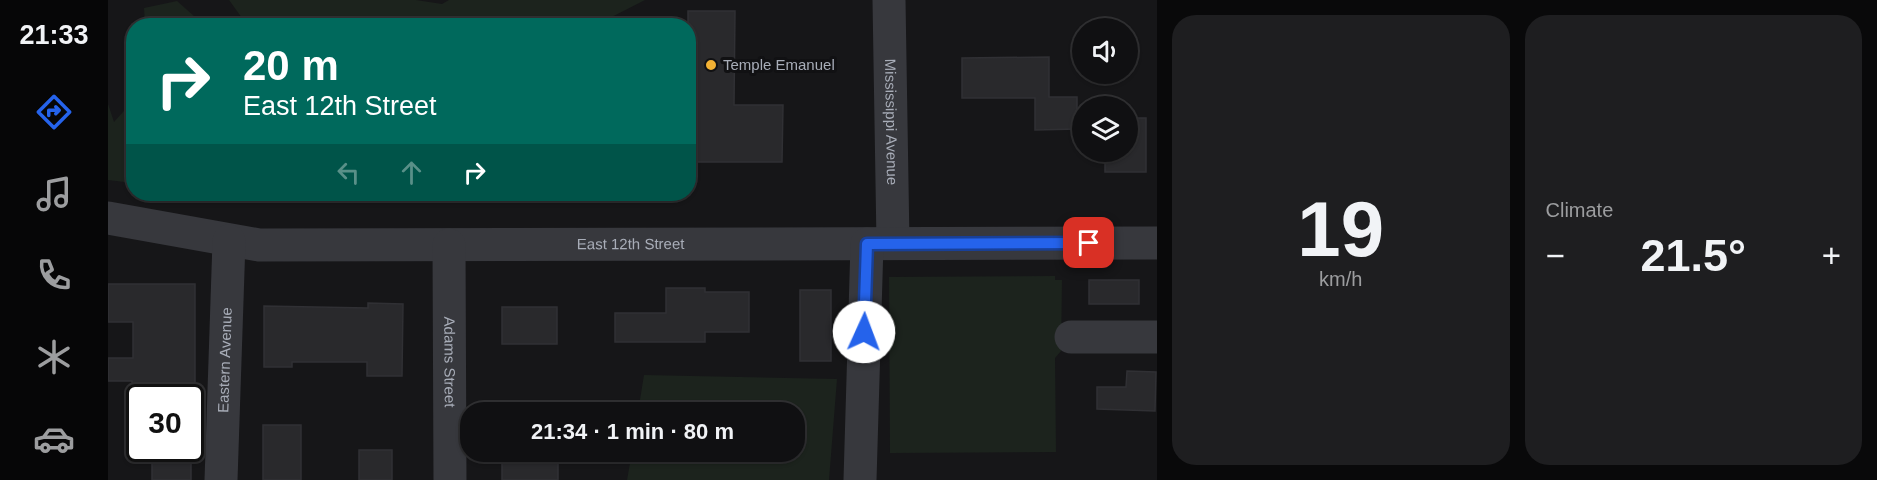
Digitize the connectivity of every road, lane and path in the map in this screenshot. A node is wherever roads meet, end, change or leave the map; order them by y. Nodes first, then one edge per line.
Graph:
1 (889, 0) edge
2 (108, 218) edge
3 (229, 241) junction
4 (880, 243) junction
5 (1157, 243) edge
6 (448, 245) junction
7 (1071, 337) dead end
8 (1157, 337) edge
9 (221, 480) edge
10 (450, 480) edge
11 (860, 480) edge

1 - 4 street, Mississippi Avenue
2 - 3 street, East 12th Street
3 - 6 street, East 12th Street
3 - 9 street, Eastern Avenue
4 - 5 street, East 12th Street
4 - 6 street, East 12th Street
4 - 11 street, Mississippi Avenue
6 - 10 street, Adams Street
7 - 8 street

